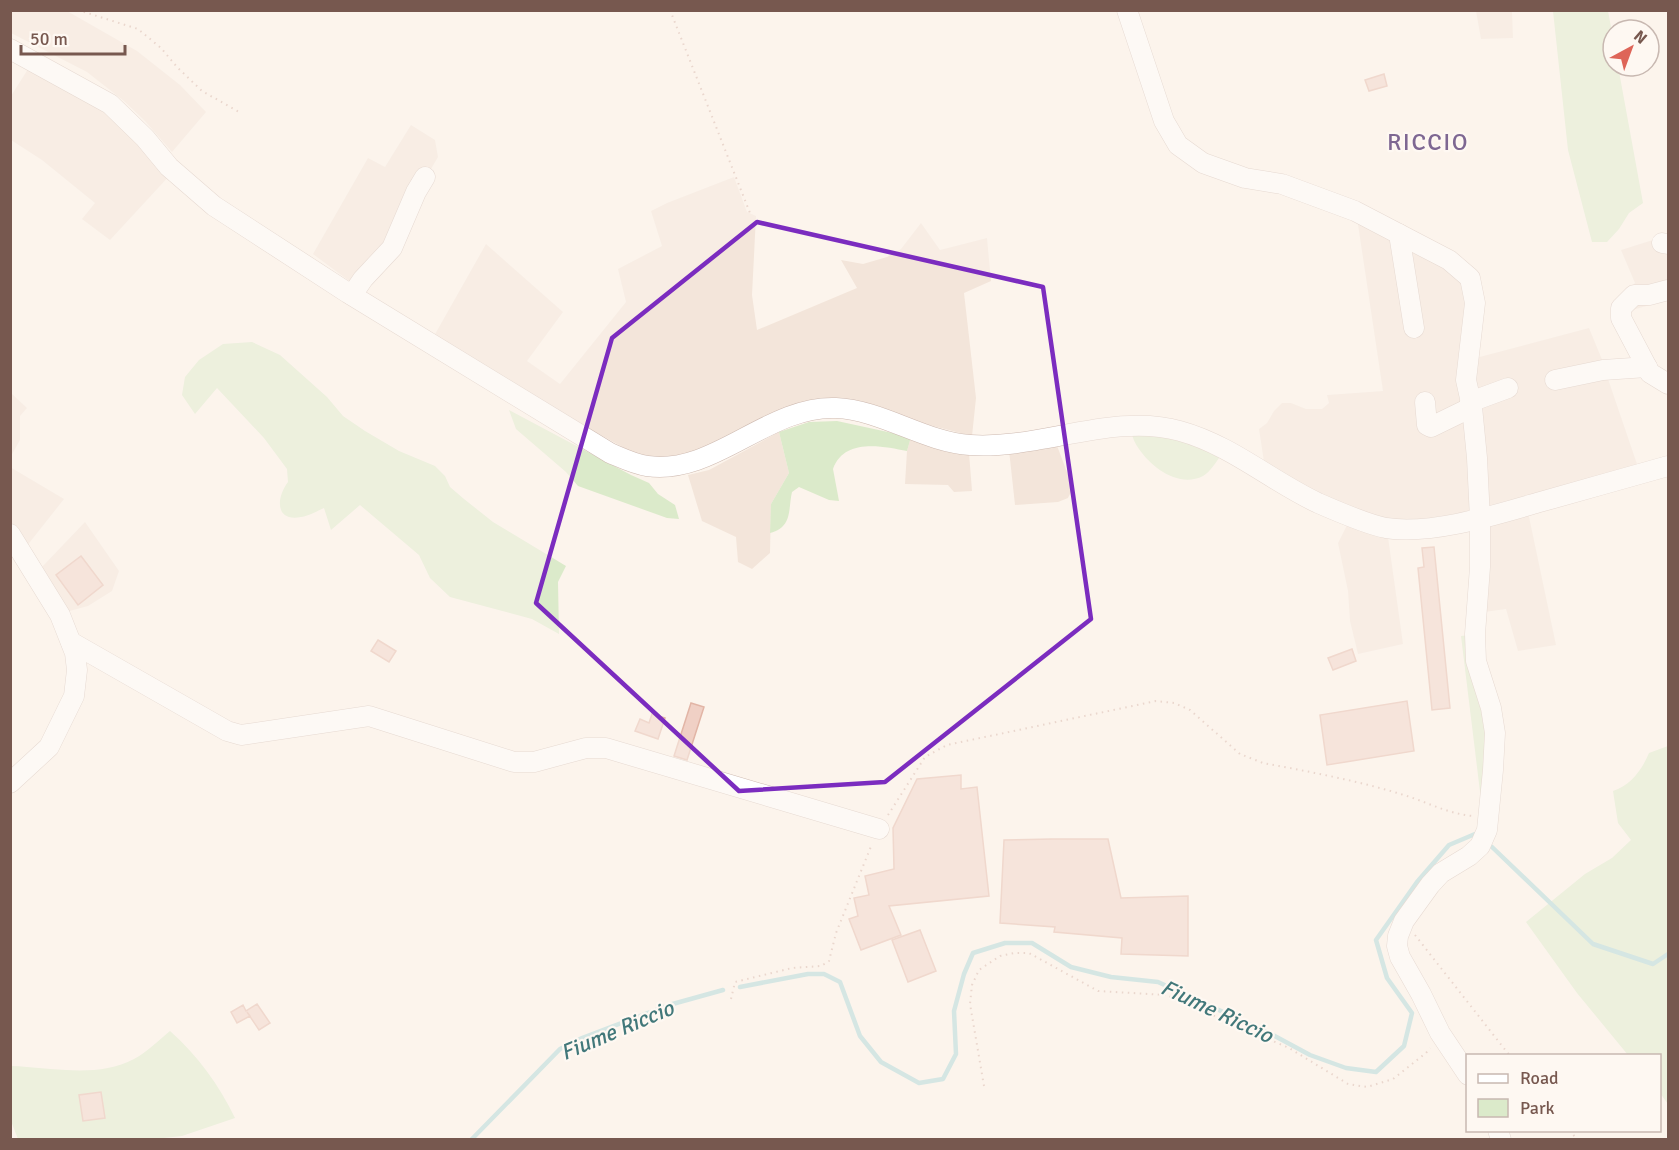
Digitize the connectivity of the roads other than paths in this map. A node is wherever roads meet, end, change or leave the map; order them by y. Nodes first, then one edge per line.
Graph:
1 (1127, 10) edge
2 (10, 49) edge
3 (425, 177) dead end
4 (1398, 234) junction
5 (1668, 290) edge
6 (352, 295) junction
7 (1414, 328) dead end
8 (1647, 367) junction
9 (1554, 380) dead end
10 (1668, 384) edge
11 (1508, 388) dead end
12 (1425, 402) dead end
13 (1471, 404) junction
14 (1668, 466) edge
15 (1480, 519) junction
16 (10, 534) edge
17 (71, 642) junction
18 (10, 783) edge
19 (879, 830) road end
20 (1466, 1073) edge

1 - 4 street
2 - 6 street
3 - 6 street
4 - 7 street
4 - 13 street
5 - 8 street
6 - 15 street
8 - 9 street
8 - 10 street
11 - 13 street
12 - 13 street
13 - 15 street
14 - 15 street
15 - 20 street
16 - 17 street
17 - 18 street
17 - 19 street

